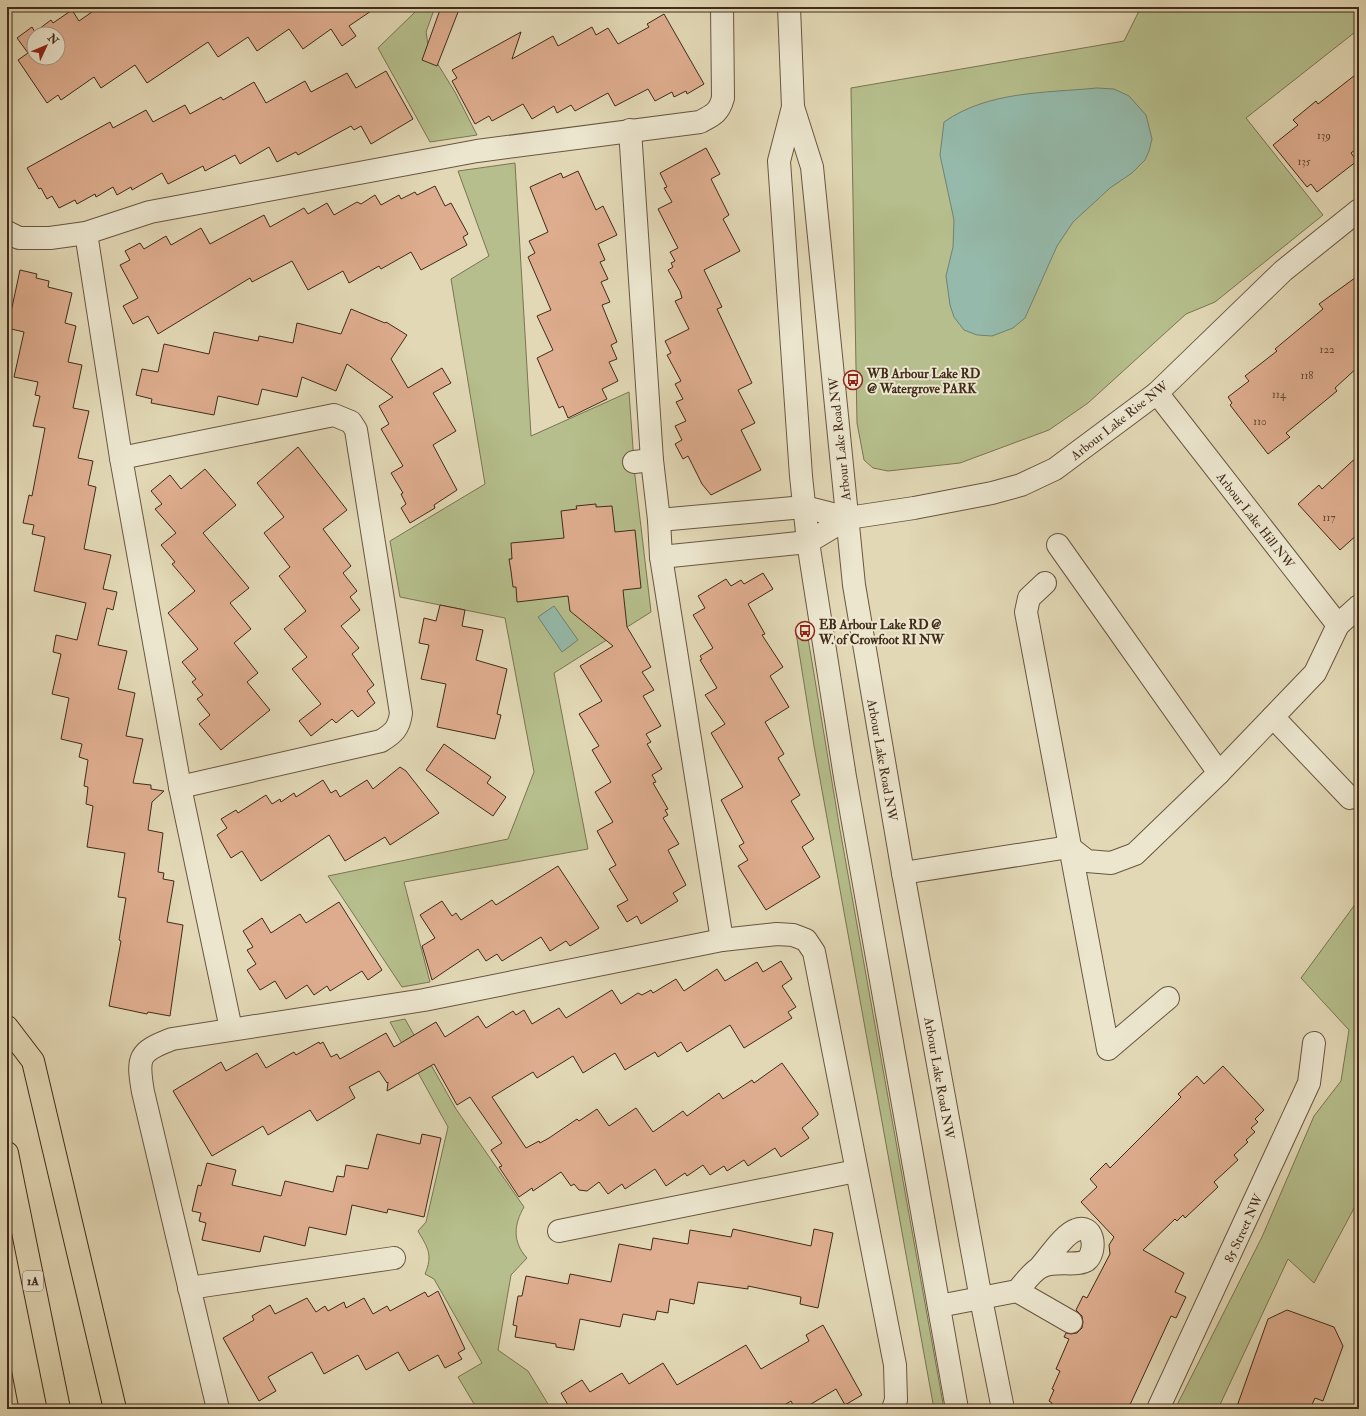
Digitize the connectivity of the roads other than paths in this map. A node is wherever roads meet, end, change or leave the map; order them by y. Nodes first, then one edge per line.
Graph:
1 (722, 7) edge
2 (790, 7) edge
3 (793, 107) junction
4 (630, 130) junction
5 (1359, 210) edge
6 (7, 232) edge
7 (86, 233) junction
8 (1157, 393) junction
9 (121, 458) junction
10 (804, 507) junction
11 (848, 518) junction
12 (659, 520) junction
13 (808, 542) junction
14 (1058, 545) dead end
15 (661, 557) junction
16 (1045, 583) dead end
17 (1359, 606) edge
18 (1338, 625) junction
19 (1273, 717) junction
20 (1219, 773) junction
21 (180, 787) junction
22 (1350, 798) dead end
23 (1069, 847) junction
24 (902, 873) junction
25 (722, 940) junction
26 (1168, 998) dead end
27 (7, 1027) edge
28 (231, 1029) junction
29 (1314, 1043) dead end
30 (7, 1153) edge
31 (856, 1171) junction
32 (559, 1232) dead end
33 (394, 1258) dead end
34 (1040, 1267) junction
35 (189, 1288) junction
36 (1017, 1291) junction
37 (981, 1299) junction
38 (939, 1306) junction
39 (1071, 1322) dead end
40 (59, 1409) edge
41 (115, 1409) edge
42 (218, 1409) edge
43 (893, 1409) edge
44 (957, 1409) edge
45 (1003, 1409) edge
46 (1158, 1409) edge

1 - 4 street
2 - 3 street, Arbour Lake Road NW
3 - 10 street, Arbour Lake Road NW
3 - 11 street, Arbour Lake Road NW
4 - 7 street
4 - 12 street
5 - 8 street, Arbour Lake Rise NW
6 - 7 street
7 - 9 street
8 - 11 street, Arbour Lake Rise NW
8 - 18 street, Arbour Lake Hill NW
9 - 21 street
9 - 21 street
10 - 11 street
10 - 12 street
10 - 13 street, Arbour Lake Road NW
11 - 13 street
11 - 24 street, Arbour Lake Road NW
12 - 15 street
13 - 15 street
13 - 38 street, Arbour Lake Road NW
14 - 20 street
15 - 25 street
16 - 23 street
17 - 18 street
18 - 19 street
19 - 20 street
19 - 22 street
20 - 23 street
21 - 28 street
23 - 24 street
23 - 26 street
24 - 37 street, Arbour Lake Road NW
25 - 28 street
25 - 31 street
27 - 41 highway
28 - 35 street
29 - 46 street, 85 Street NW
30 - 40 highway, 1A
31 - 32 street
31 - 43 street
33 - 35 street
34 - 34 street
34 - 36 street
35 - 42 street
36 - 37 street
36 - 39 street
37 - 38 street
37 - 45 street, Arbour Lake Road NW
38 - 44 street, Arbour Lake Road NW

